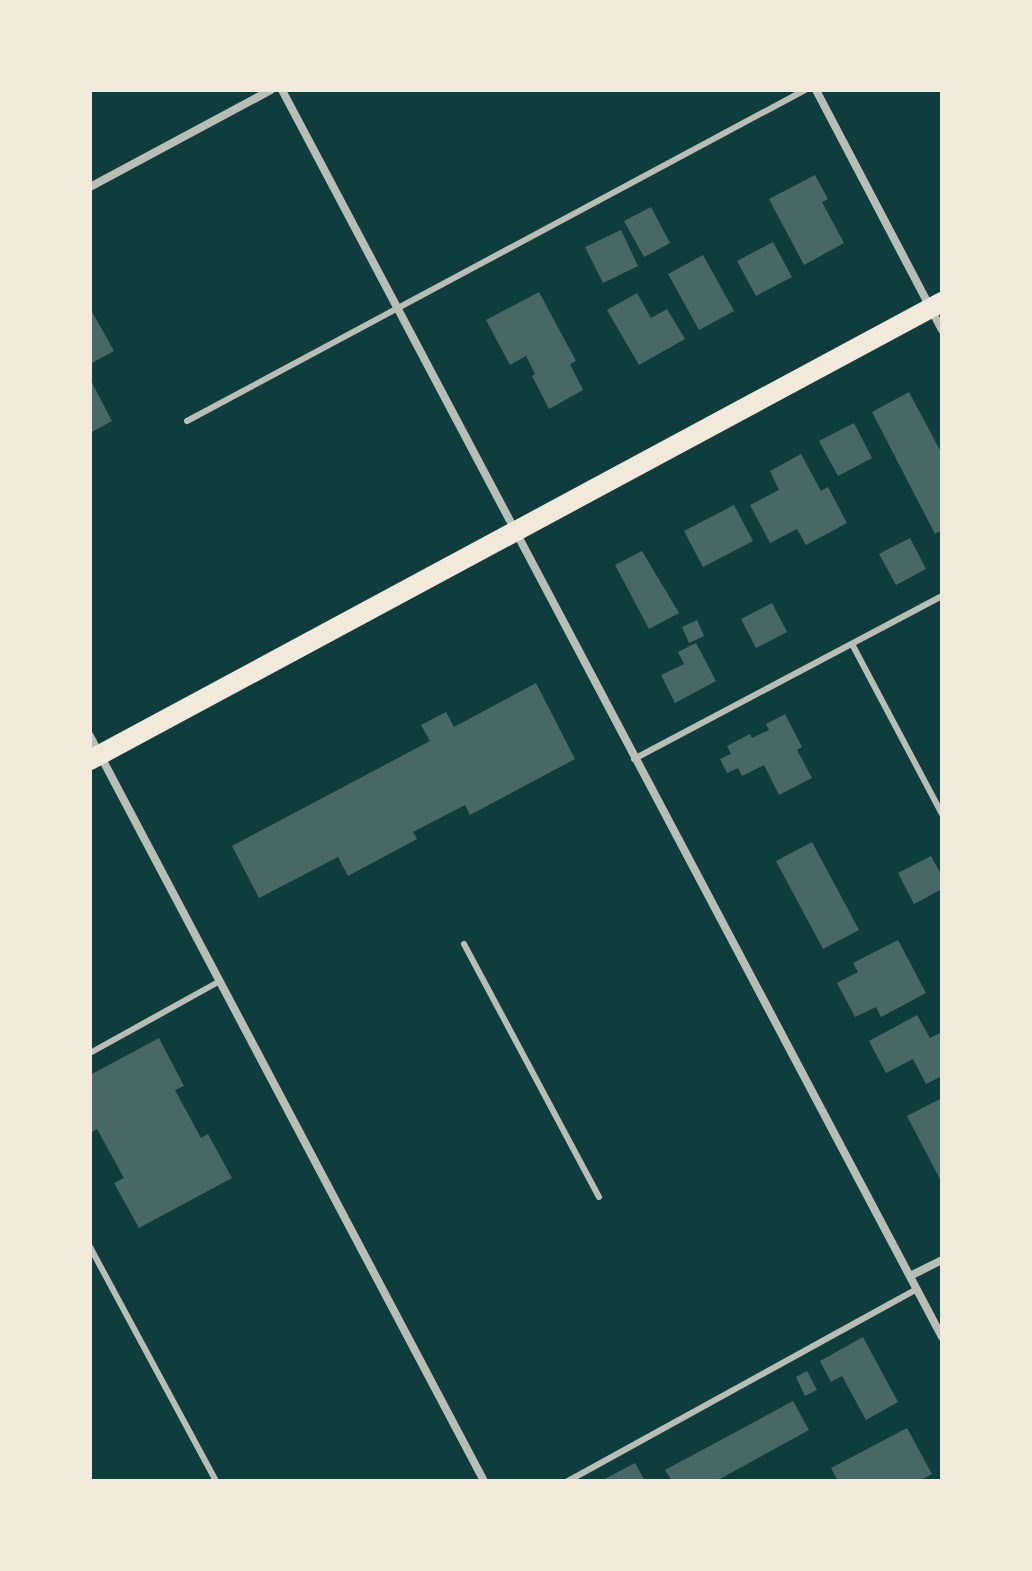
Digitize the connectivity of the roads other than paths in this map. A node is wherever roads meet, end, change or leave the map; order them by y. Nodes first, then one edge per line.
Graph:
1 (271, 90) edge
2 (282, 90) edge
3 (805, 90) edge
4 (816, 90) edge
5 (90, 187) edge
6 (936, 305) edge
7 (397, 309) junction
8 (942, 330) edge
9 (187, 421) dead end
10 (514, 533) junction
11 (942, 596) edge
12 (852, 644) junction
13 (93, 750) edge
14 (634, 759) junction
15 (942, 814) edge
16 (464, 944) dead end
17 (220, 981) junction
18 (90, 1053) edge
19 (599, 1197) dead end
20 (90, 1247) edge
21 (942, 1260) edge
22 (910, 1276) junction
23 (917, 1289) junction
24 (942, 1337) edge
25 (216, 1481) edge
26 (484, 1481) edge
27 (568, 1481) edge

1 - 5 street
2 - 7 street
3 - 7 lane
4 - 6 street
6 - 8 street
6 - 10 main road
7 - 9 lane
7 - 10 street
10 - 13 main road
10 - 14 street
11 - 12 lane
12 - 14 lane
12 - 15 lane
13 - 17 street
14 - 22 street
16 - 19 lane
17 - 18 lane
17 - 26 street
20 - 25 lane
21 - 22 street
22 - 23 street
23 - 24 street
23 - 27 lane

